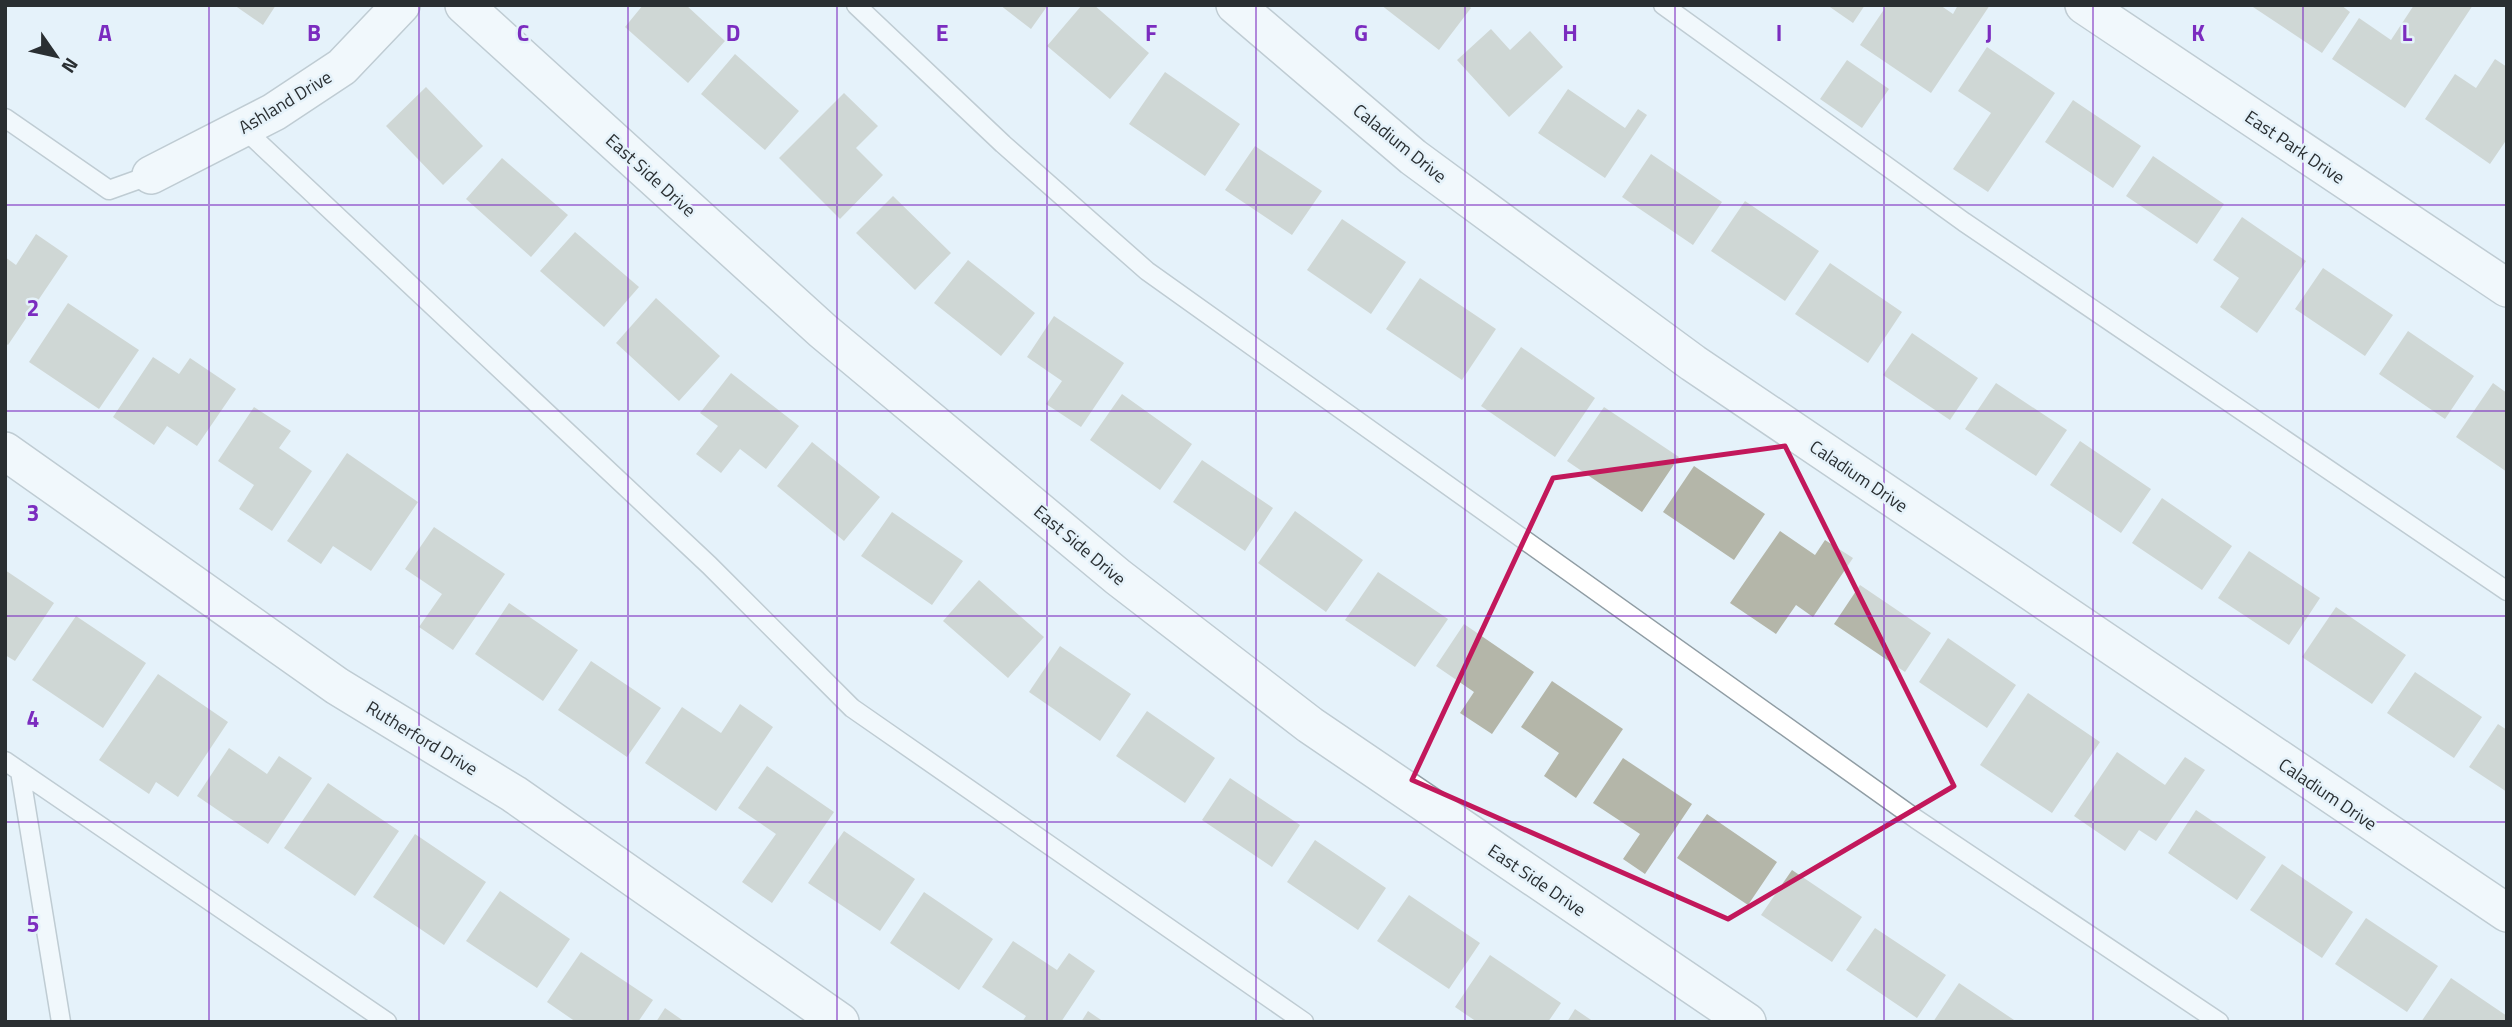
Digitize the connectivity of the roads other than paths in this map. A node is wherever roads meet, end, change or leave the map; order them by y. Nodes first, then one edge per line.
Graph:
1 (401, 5) edge
2 (464, 5) edge
3 (856, 5) edge
4 (1235, 5) edge
5 (1663, 5) edge
6 (2084, 5) edge
7 (5, 118) edge
8 (243, 128) junction
9 (150, 174) joint
10 (2507, 288) edge
11 (5, 452) edge
12 (2507, 590) edge
13 (13, 766) edge
14 (2507, 914) edge
15 (61, 1022) edge
16 (387, 1022) edge
17 (840, 1022) edge
18 (1304, 1022) edge
19 (1747, 1022) edge
20 (2218, 1022) edge

1 - 8 street, Ashland Drive
2 - 19 street, East Side Drive
3 - 20 lane
4 - 14 street, Caladium Drive
5 - 12 lane
6 - 10 street, East Park Drive
7 - 9 lane
8 - 9 street, Ashland Drive
8 - 18 lane
11 - 17 street, Rutherford Drive
13 - 15 lane
13 - 16 lane

